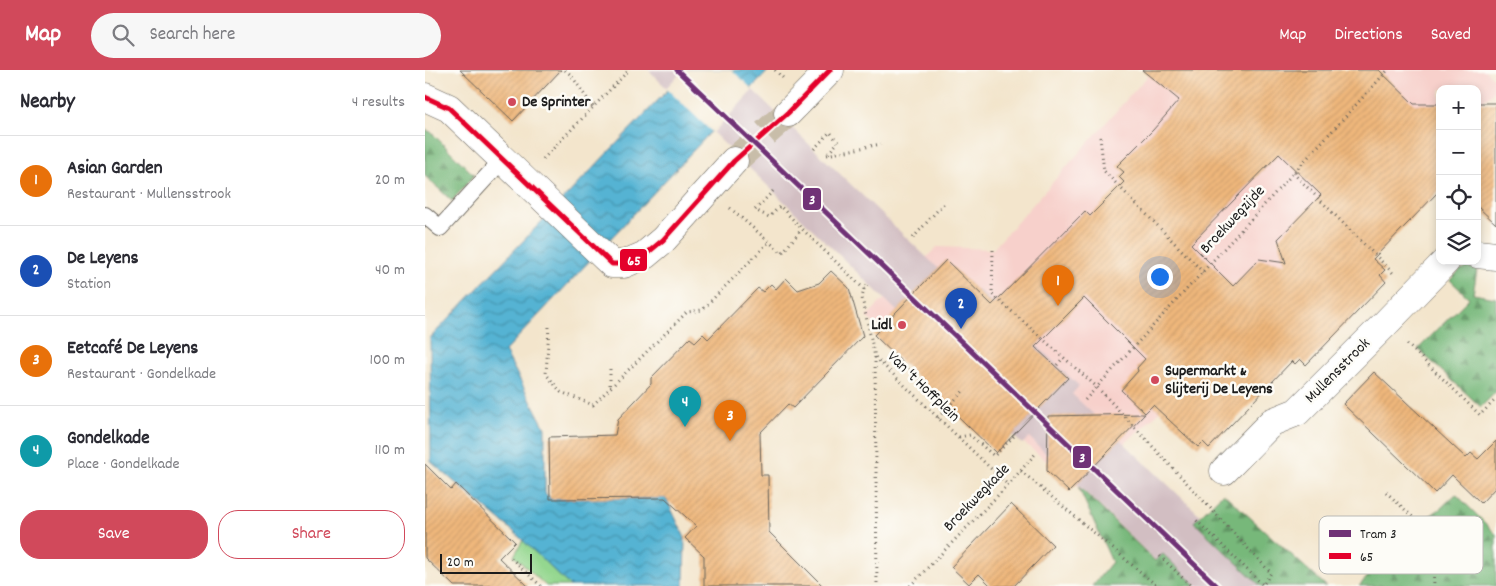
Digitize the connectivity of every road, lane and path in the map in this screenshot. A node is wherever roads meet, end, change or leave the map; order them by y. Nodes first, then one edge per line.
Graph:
1 (565, 70) edge
2 (629, 70) edge
3 (830, 70) edge
4 (1388, 70) edge
5 (425, 97) edge
6 (593, 107) junction
7 (787, 113) tunnel mouth
8 (1100, 137) dead end
9 (881, 144) dead end
10 (814, 149) dead end
11 (503, 159) junction
12 (734, 161) tunnel mouth
13 (1293, 173) junction
14 (523, 179) junction
15 (709, 189) junction
16 (773, 191) dead end
17 (944, 203) dead end
18 (425, 215) edge
19 (802, 229) junction
20 (913, 238) dead end
21 (769, 242) junction
22 (993, 250) dead end
23 (1481, 254) edge
24 (1496, 256) edge
25 (1442, 265) edge
26 (1203, 272) junction
27 (1414, 294) junction
28 (1386, 323) junction
29 (549, 326) dead end
30 (875, 357) junction
31 (1063, 358) junction
32 (1057, 364) dead end
33 (610, 369) dead end
34 (1097, 387) junction
35 (611, 389) junction
36 (965, 389) dead end
37 (1496, 399) edge
38 (1085, 400) dead end
39 (938, 418) junction
40 (1014, 436) dead end
41 (958, 438) junction
42 (1037, 452) dead end
43 (1021, 471) junction
44 (1224, 471) dead end
45 (1008, 485) junction
46 (1386, 492) dead end
47 (1412, 516) edge
48 (1195, 520) dead end
49 (1160, 556) dead end
50 (511, 558) dead end
51 (541, 586) edge
52 (877, 586) edge
53 (910, 586) edge
54 (1157, 586) edge
55 (1191, 586) edge

1 - 6 path
2 - 6 path
3 - 7 street
4 - 13 path, Broekwegzijde
5 - 11 street
6 - 14 path
8 - 26 path
9 - 10 path
11 - 14 street
11 - 18 lane
12 - 15 street
13 - 26 path, Broekwegzijde
13 - 27 path
14 - 15 street
15 - 21 path
16 - 19 path
17 - 20 path
19 - 21 path
19 - 30 path, Van 't Hoffplein
21 - 35 path
22 - 31 path
23 - 24 street
25 - 27 street, Mullensstrook
26 - 34 path, Broekwegzijde
27 - 28 street, Mullensstrook
28 - 37 path
28 - 44 street, Mullensstrook
29 - 35 path
30 - 39 path, Van 't Hoffplein
30 - 52 path
31 - 32 path
31 - 34 path
33 - 35 path
34 - 38 path
34 - 48 path
36 - 39 path
39 - 41 path, Van 't Hoffplein
40 - 41 path
41 - 45 path, Van 't Hoffplein
42 - 43 path, Broekwegkade
43 - 45 path, Broekwegkade
43 - 54 path
45 - 53 path, Broekwegkade
46 - 47 path
49 - 55 path
50 - 51 path

